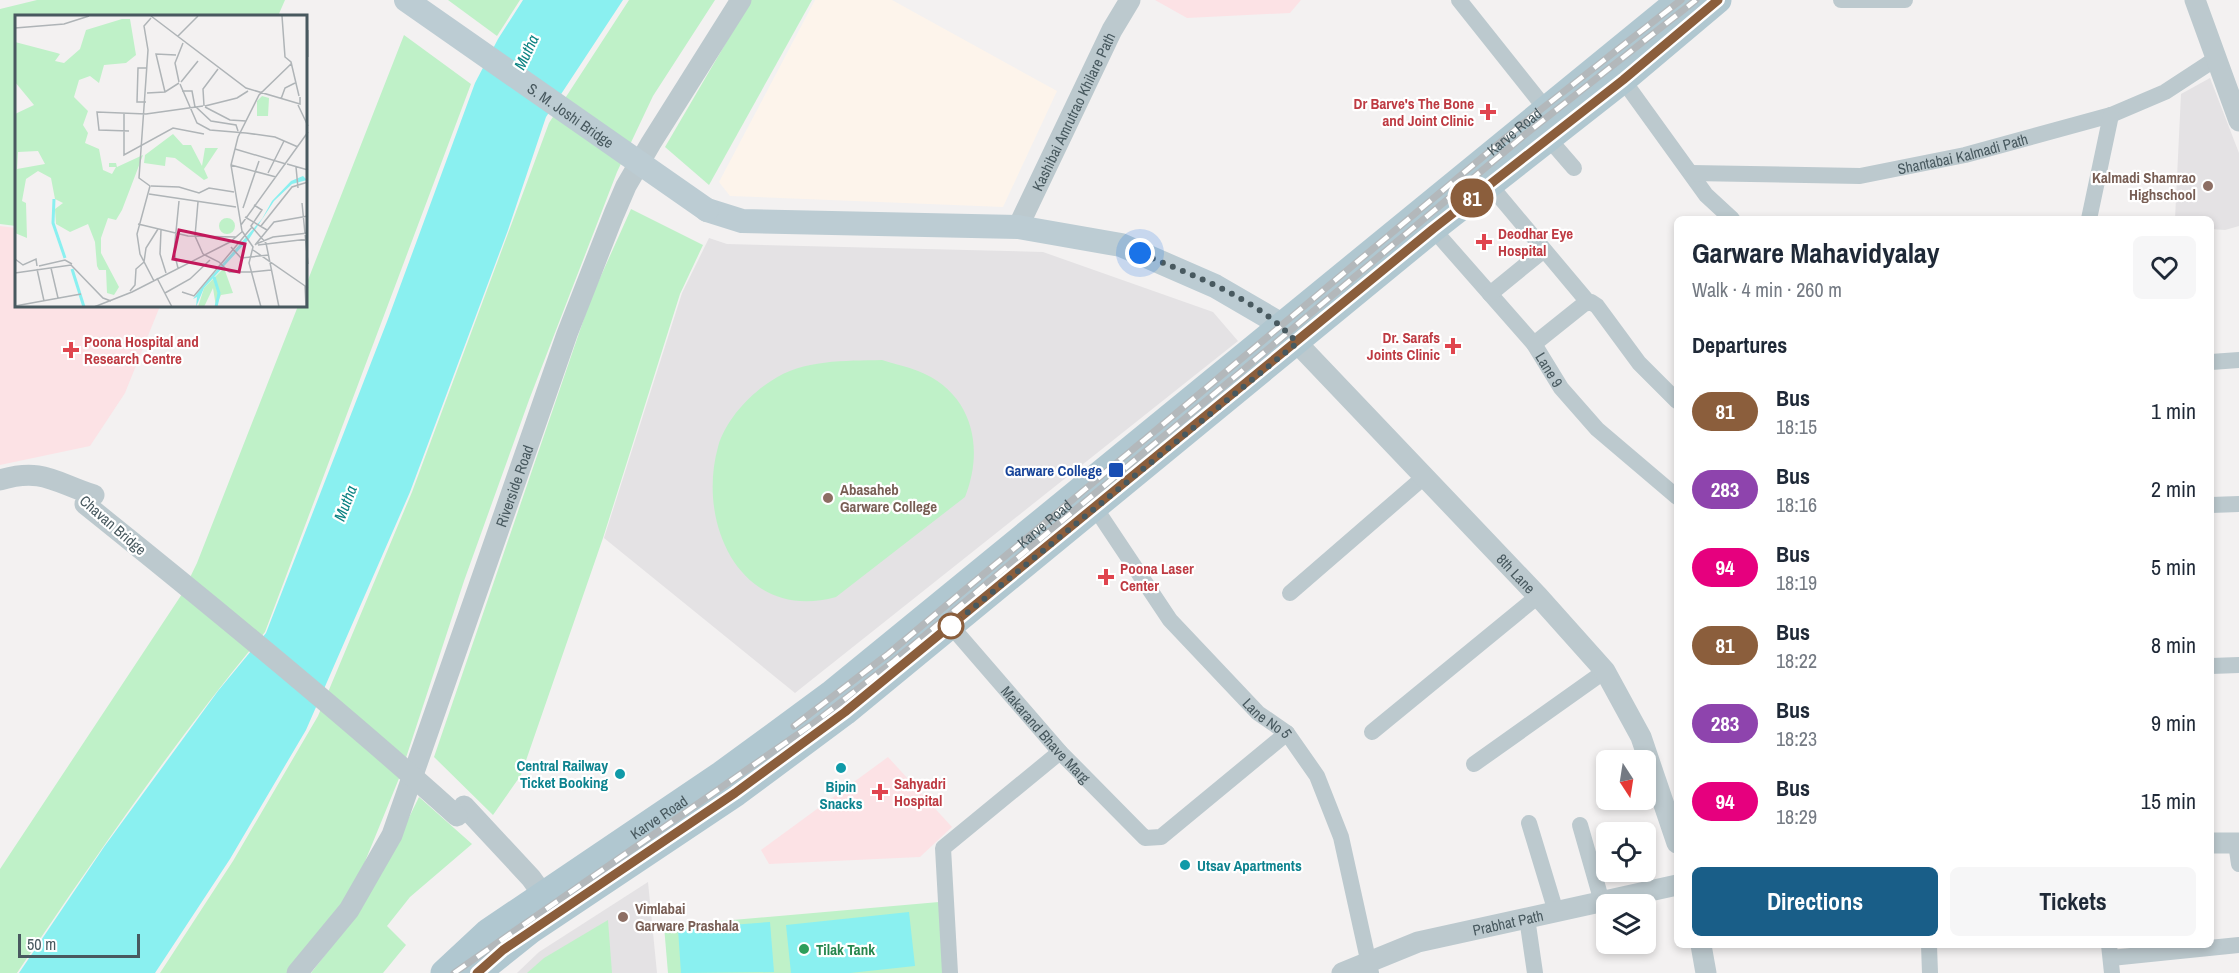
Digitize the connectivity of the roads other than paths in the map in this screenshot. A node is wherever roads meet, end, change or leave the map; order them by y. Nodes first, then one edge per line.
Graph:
1 (406, 0) edge
2 (741, 0) edge
3 (1130, 0) edge
4 (1460, 0) edge
5 (1680, 0) edge
6 (1718, 0) edge
7 (1841, 0) edge
8 (1905, 0) edge
9 (2195, 0) edge
10 (2217, 58) junction
11 (1623, 80) junction
12 (1545, 108) junction
13 (2111, 115) junction
14 (2239, 121) edge
15 (1548, 138) junction
16 (1574, 168) dead end
17 (1691, 173) junction
18 (1489, 184) junction
19 (1729, 216) edge
20 (2090, 216) edge
21 (1018, 227) junction
22 (1433, 229) junction
23 (1544, 250) junction
24 (1490, 294) junction
25 (1588, 302) junction
26 (1290, 334) junction
27 (1534, 344) junction
28 (2239, 360) edge
29 (2214, 362) edge
30 (1674, 398) edge
31 (1424, 477) junction
32 (0, 480) edge
33 (1674, 494) edge
34 (2239, 504) edge
35 (2214, 505) edge
36 (1096, 509) junction
37 (1290, 593) dead end
38 (1538, 596) junction
39 (951, 626) junction
40 (2239, 665) edge
41 (2214, 666) edge
42 (1605, 671) junction
43 (1372, 732) dead end
44 (1287, 733) junction
45 (1060, 752) junction
46 (1474, 764) dead end
47 (1529, 823) dead end
48 (1580, 825) dead end
49 (1674, 834) edge
50 (2214, 844) edge
51 (2238, 850) edge
52 (1674, 886) edge
53 (1600, 894) edge
54 (1637, 894) edge
55 (1596, 903) edge
56 (544, 907) junction
57 (1556, 912) junction
58 (1527, 918) junction
59 (2239, 945) edge
60 (1702, 948) edge
61 (1929, 948) edge
62 (2212, 948) edge
63 (2214, 948) edge
64 (2111, 959) edge
65 (1370, 967) edge
66 (297, 973) edge
67 (444, 973) edge
68 (477, 973) edge
69 (950, 973) edge
70 (1342, 973) edge
71 (1535, 973) edge
72 (1706, 973) edge
73 (1930, 973) edge

1 - 21 main road, S. M. Joshi Bridge, bridge
2 - 66 street, Riverside Road
3 - 21 street, Kashibai Amrutrao Khilare Path
4 - 12 street
5 - 12 main road, Karve Road
6 - 11 main road, Karve Road
7 - 8 street
9 - 10 street
10 - 13 street, Shantabai Kalmadi Path
10 - 14 street
11 - 15 main road, Karve Road
11 - 17 street
12 - 26 main road, Karve Road
13 - 17 street, Shantabai Kalmadi Path
13 - 20 street
15 - 16 street
15 - 18 main road, Karve Road
17 - 19 street
18 - 22 main road, Karve Road
18 - 23 street
21 - 26 main road, S. M. Joshi Bridge
22 - 24 street, Lane 9
22 - 26 main road, Karve Road
23 - 24 street
23 - 25 street
24 - 27 street, Lane 9
25 - 27 street
25 - 30 street
26 - 31 street, 8th Lane
26 - 36 main road, Karve Road
26 - 56 main road, Karve Road
27 - 33 street, Lane 9
28 - 29 street
31 - 37 street
31 - 38 street, 8th Lane
32 - 56 street, Chavan Bridge
34 - 35 street
36 - 39 main road, Karve Road
36 - 44 street, Lane No 5
38 - 42 street, 8th Lane
38 - 43 street
39 - 45 street, Makarand Bhave Marg
39 - 56 main road, Karve Road
40 - 41 street
42 - 46 street
42 - 49 street, 8th Lane
44 - 45 street, Makarand Bhave Marg
44 - 65 street, Lane No 5
45 - 69 street
47 - 57 street
48 - 53 street
50 - 51 street
52 - 54 street, Prabhat Path
55 - 57 street, Prabhat Path
56 - 67 main road, Karve Road
56 - 68 main road, Karve Road
57 - 58 street, Prabhat Path
58 - 65 street, Prabhat Path
58 - 71 street
59 - 63 street
60 - 72 street
61 - 73 street
62 - 64 street
65 - 70 street, Prabhat Path

